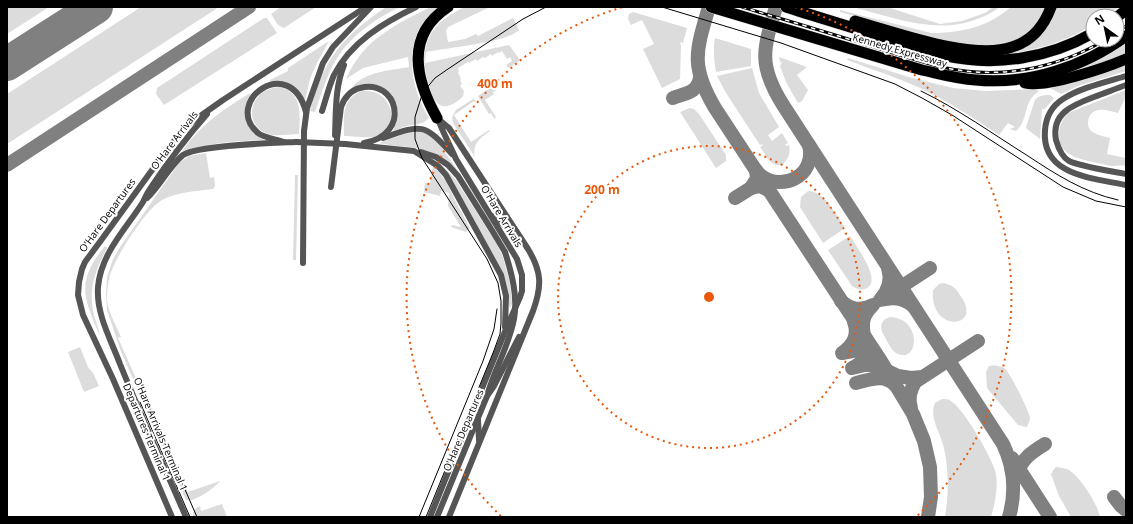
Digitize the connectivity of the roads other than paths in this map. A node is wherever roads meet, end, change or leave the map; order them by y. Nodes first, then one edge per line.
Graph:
1 (366, 7) edge
2 (372, 7) edge
3 (416, 7) edge
4 (448, 7) edge
5 (711, 7) edge
6 (786, 7) edge
7 (801, 7) edge
8 (1051, 7) edge
9 (1126, 36) edge
10 (1085, 37) edge
11 (356, 46) junction
12 (1126, 59) edge
13 (1126, 76) edge
14 (1010, 80) junction
15 (1126, 85) edge
16 (213, 107) junction
17 (322, 111) dead end
18 (306, 112) junction
19 (437, 118) junction
20 (377, 140) junction
21 (289, 143) junction
22 (355, 144) junction
23 (414, 151) junction
24 (456, 159) junction
25 (333, 162) junction
26 (1126, 174) edge
27 (1126, 185) edge
28 (331, 186) dead end
29 (143, 202) junction
30 (489, 214) junction
31 (520, 236) junction
32 (304, 263) dead end
33 (533, 311) junction
34 (506, 329) junction
35 (102, 356) joint
36 (119, 360) joint
37 (487, 396) junction
38 (478, 416) junction
39 (479, 444) junction
40 (443, 504) junction
41 (172, 517) edge
42 (186, 517) edge
43 (430, 517) edge
44 (437, 517) edge
45 (444, 517) edge
46 (449, 517) edge

1 - 16 street, O'Hare Departures
2 - 18 street
3 - 11 street
4 - 19 highway
5 - 14 highway, Kennedy Expressway
6 - 10 highway, Kennedy Expressway
7 - 8 highway
9 - 14 highway, Kennedy Expressway
11 - 17 street
11 - 25 street
12 - 14 highway
13 - 27 street
15 - 26 street
16 - 29 street, O'Hare Arrivals
16 - 35 street, O'Hare Departures
18 - 21 street
18 - 32 street
19 - 24 street, O'Hare Arrivals
19 - 31 street
20 - 22 street
20 - 24 street
20 - 25 street
21 - 22 street, bridge
21 - 29 street
22 - 23 street
23 - 34 street
23 - 37 street, bridge
24 - 30 street, O'Hare Arrivals
25 - 28 street
29 - 36 street, O'Hare Arrivals
30 - 31 street
30 - 34 street, O'Hare Arrivals
31 - 33 street
33 - 37 street, O'Hare Departures
33 - 39 street
34 - 43 street, O'Hare Arrivals
35 - 41 street, Departures Terminal 1
36 - 42 street, O'Hare Arrivals Terminal 1
37 - 38 street, O'Hare Departures
38 - 39 street
38 - 40 street, O'Hare Departures
39 - 46 street
40 - 44 street, O'Hare Departures
40 - 45 street

